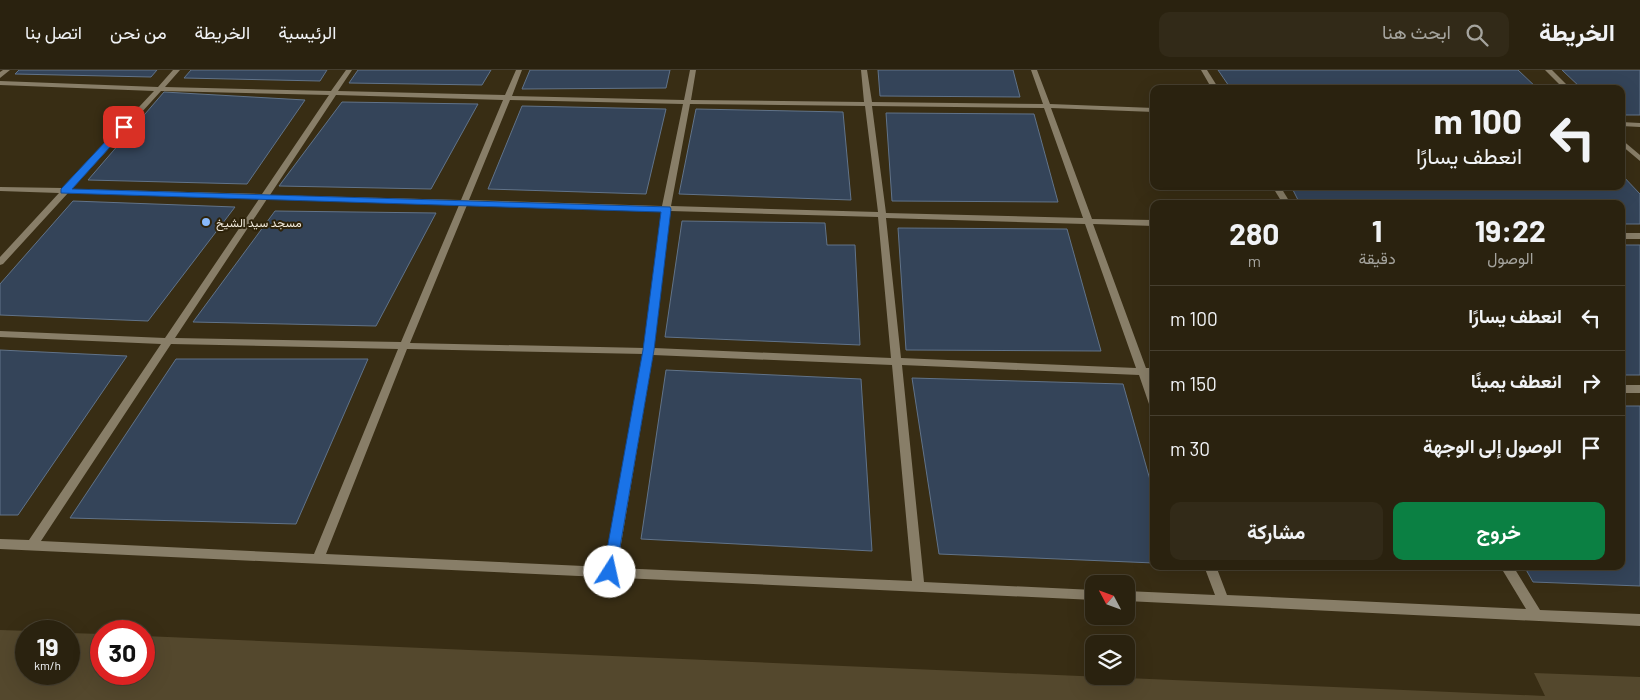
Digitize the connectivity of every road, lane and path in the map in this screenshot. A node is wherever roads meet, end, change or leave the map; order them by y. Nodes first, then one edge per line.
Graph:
1 (7, 70) edge
2 (177, 70) edge
3 (349, 70) edge
4 (519, 70) edge
5 (693, 70) edge
6 (864, 70) edge
7 (1034, 70) edge
8 (1204, 70) edge
9 (1548, 70) edge
10 (0, 76) edge
11 (0, 82) edge
12 (1213, 85) edge
13 (1564, 85) edge
14 (160, 88) junction
15 (335, 92) junction
16 (508, 97) junction
17 (687, 102) junction
18 (868, 104) junction
19 (1047, 106) junction
20 (1150, 110) edge
21 (1625, 124) edge
22 (1640, 125) edge
23 (1625, 145) edge
24 (1640, 159) edge
25 (0, 189) edge
26 (64, 191) junction
27 (264, 198) junction
28 (465, 204) junction
29 (666, 209) junction
30 (882, 215) junction
31 (1089, 221) junction
32 (1150, 223) edge
33 (1625, 236) edge
34 (1640, 236) edge
35 (0, 262) edge
36 (0, 334) edge
37 (168, 341) junction
38 (404, 346) junction
39 (649, 350) junction
40 (895, 361) junction
41 (1142, 372) junction
42 (1150, 372) edge
43 (1625, 389) edge
44 (1640, 389) edge
45 (1150, 393) edge
46 (0, 544) edge
47 (32, 545) junction
48 (318, 559) junction
49 (1211, 570) edge
50 (1508, 570) edge
51 (610, 572) junction
52 (919, 587) junction
53 (1085, 595) edge
54 (1135, 596) edge
55 (1223, 601) junction
56 (1536, 615) junction
57 (1640, 620) edge

1 - 10 street
2 - 14 street
3 - 15 street
4 - 16 street
5 - 17 street
6 - 18 street
7 - 19 street
8 - 12 street
9 - 13 street
11 - 14 street
14 - 15 street
14 - 26 street
15 - 16 street
15 - 27 street
16 - 17 street
16 - 28 street
17 - 18 street
17 - 29 street
18 - 19 street
18 - 30 street
19 - 20 street
19 - 31 street
21 - 22 street
23 - 24 street
25 - 26 street
26 - 27 street
26 - 35 street
27 - 28 street
27 - 37 street
28 - 29 street
28 - 38 street
29 - 30 street
29 - 39 street
30 - 31 street
30 - 40 street
31 - 32 street
31 - 41 street
33 - 34 street
36 - 37 street
37 - 38 street
37 - 47 street
38 - 39 street
38 - 48 street
39 - 40 street
39 - 51 street
40 - 41 street
40 - 52 street
41 - 42 street
41 - 45 street
43 - 44 street
46 - 47 street
47 - 48 street
48 - 51 street
49 - 55 street
50 - 56 street
51 - 52 street
52 - 53 street
54 - 55 street
55 - 56 street
56 - 57 street

